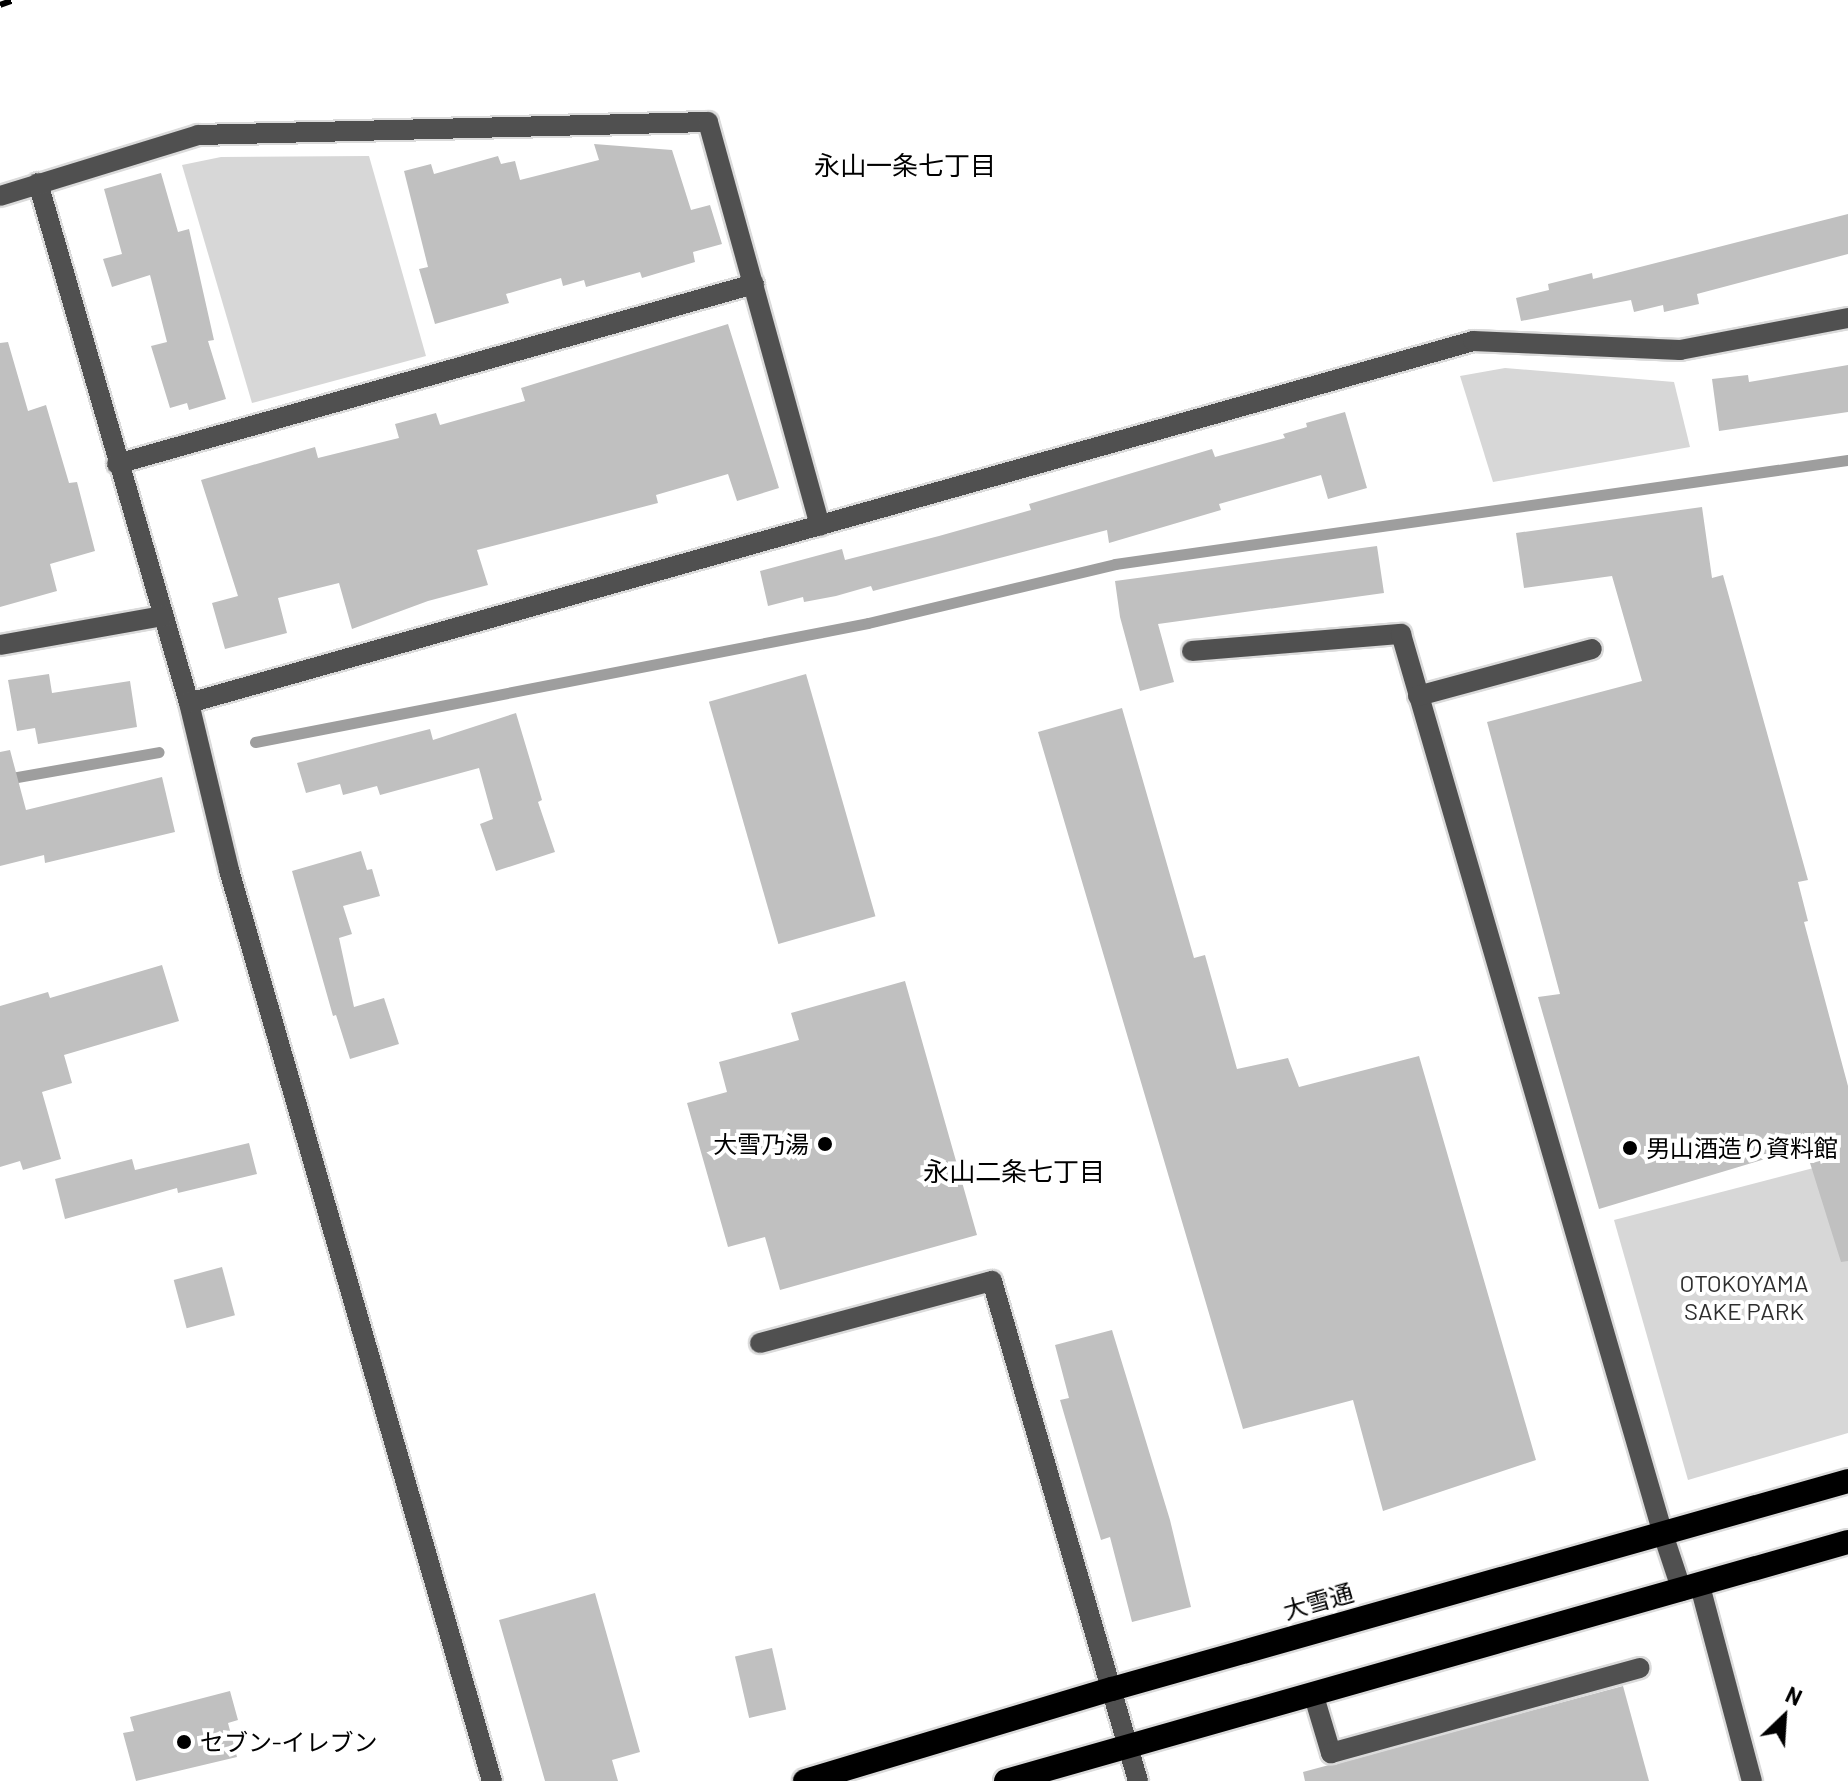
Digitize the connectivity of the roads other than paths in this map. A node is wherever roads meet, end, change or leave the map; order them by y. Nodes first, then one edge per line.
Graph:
1 (38, 183) junction
2 (0, 196) edge
3 (754, 284) junction
4 (1848, 318) edge
5 (117, 464) junction
6 (820, 526) junction
7 (163, 616) junction
8 (0, 645) edge
9 (1592, 649) dead end
10 (1192, 651) dead end
11 (1418, 696) junction
12 (189, 703) junction
13 (760, 1343) dead end
14 (1848, 1481) edge
15 (1663, 1534) junction
16 (1848, 1542) edge
17 (1691, 1588) junction
18 (1640, 1668) dead end
19 (1112, 1689) junction
20 (1313, 1693) junction
21 (1128, 1744) junction
22 (492, 1781) edge
23 (805, 1781) edge
24 (1006, 1781) edge
25 (1138, 1781) edge
26 (1752, 1781) edge

1 - 2 street
1 - 3 street
1 - 5 street
3 - 5 street
3 - 6 street
4 - 6 street
5 - 7 street
6 - 12 street
7 - 8 street
7 - 12 street
9 - 11 street
10 - 11 street
11 - 15 street
12 - 22 street
13 - 19 street
14 - 15 highway, 大雪通
15 - 17 street
15 - 19 highway, 大雪通
16 - 17 highway
17 - 20 highway
17 - 26 street
18 - 20 street
19 - 21 street
19 - 23 highway, 大雪通
20 - 21 highway
21 - 24 highway
21 - 25 street

